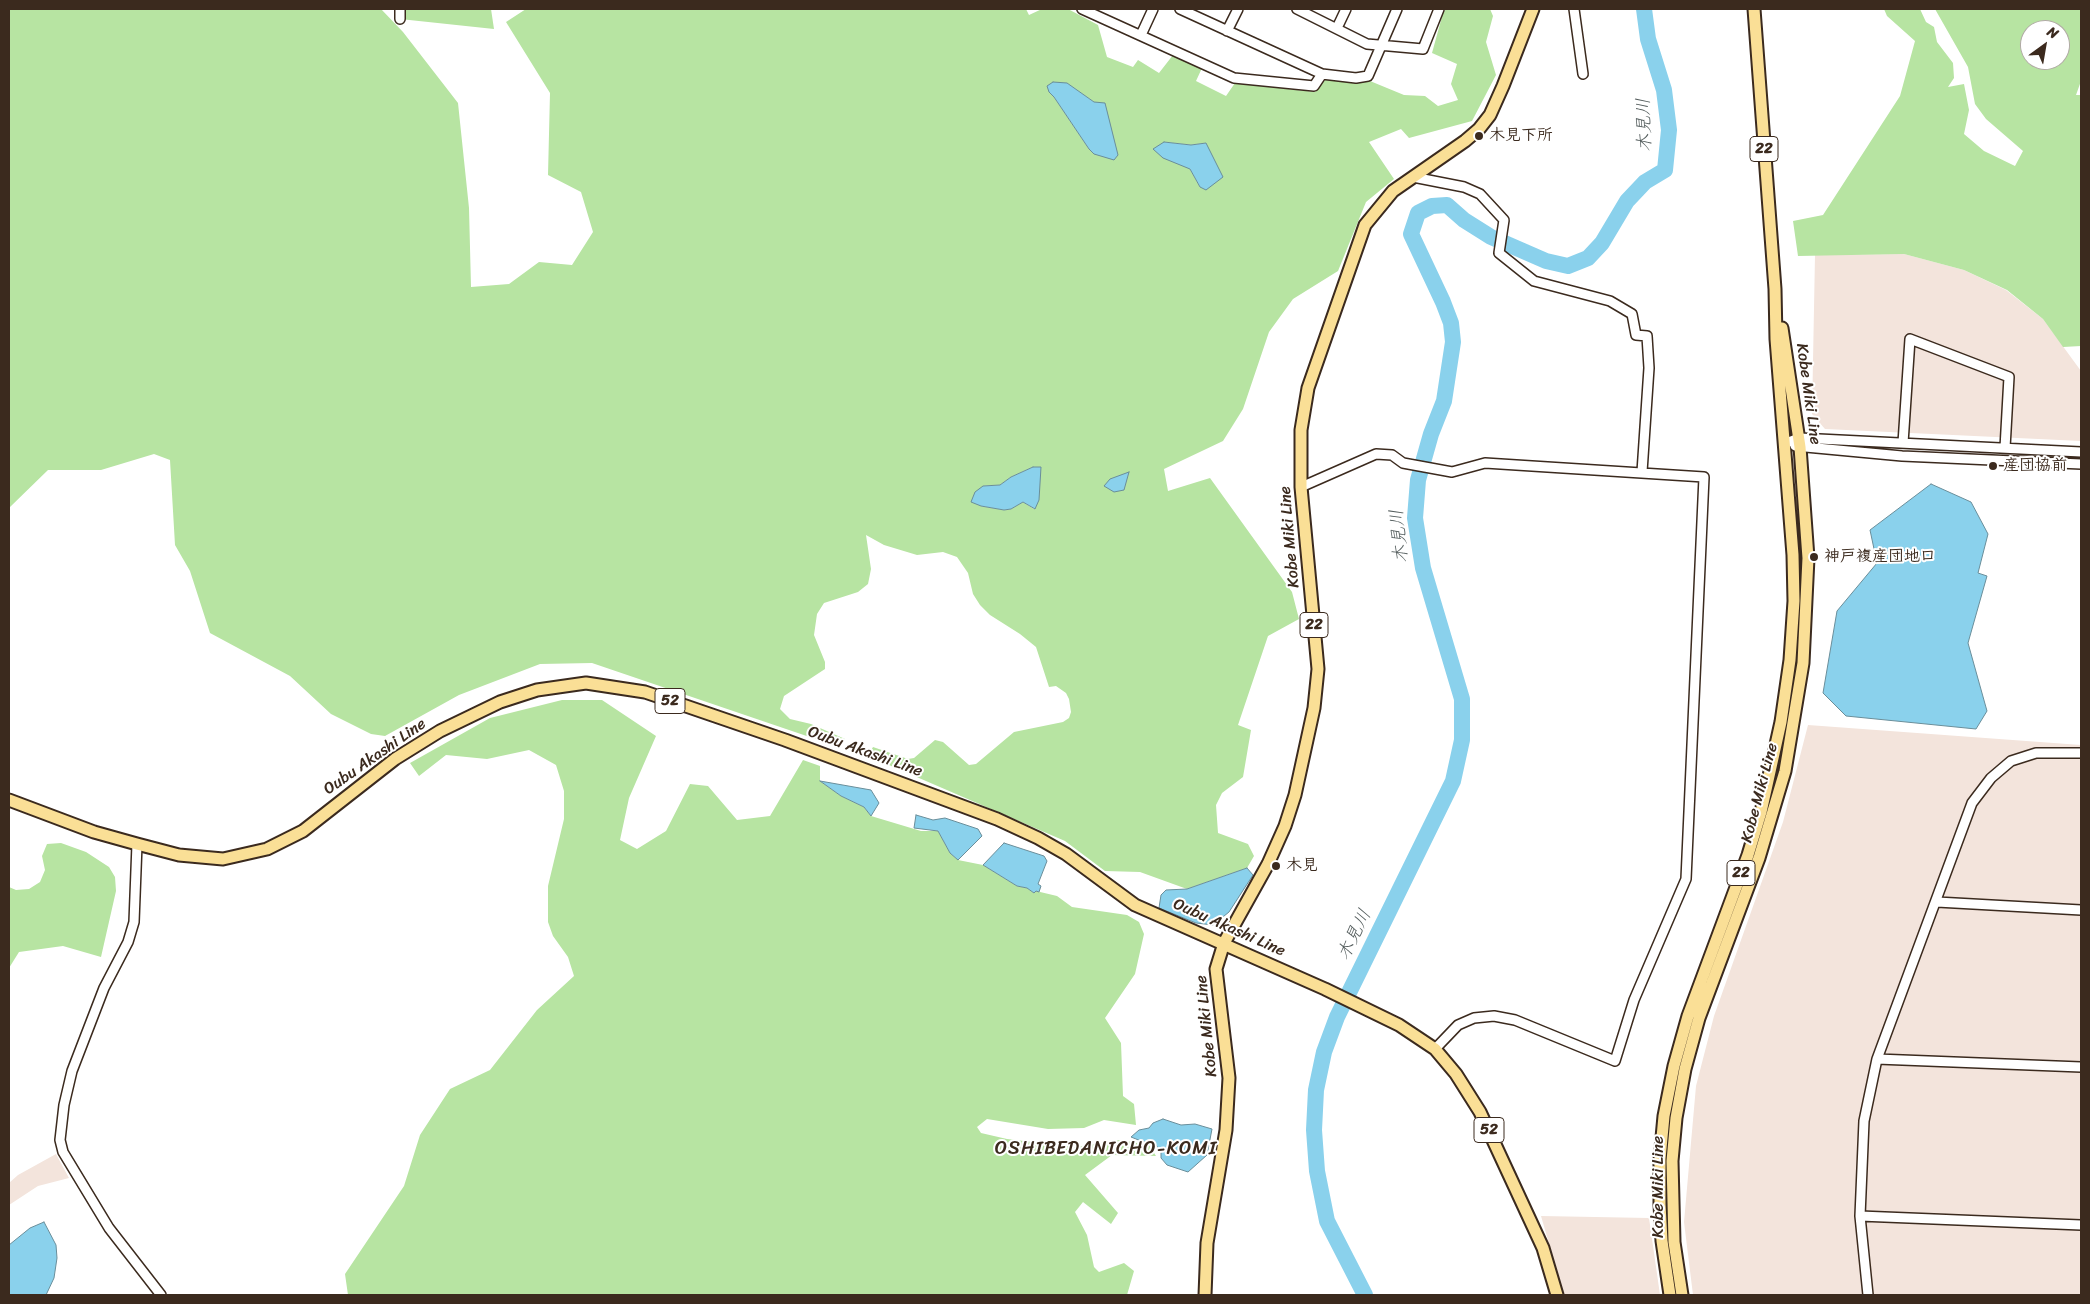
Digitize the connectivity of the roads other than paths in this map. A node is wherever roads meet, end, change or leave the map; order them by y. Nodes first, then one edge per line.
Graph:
1 (400, 9) edge
2 (1082, 9) edge
3 (1153, 9) edge
4 (1180, 9) edge
5 (1238, 9) edge
6 (1297, 9) edge
7 (1346, 9) edge
8 (1397, 9) edge
9 (1439, 9) edge
10 (1533, 9) edge
11 (1574, 9) edge
12 (1754, 9) edge
13 (400, 19) dead end
14 (1337, 28) junction
15 (1227, 31) junction
16 (1141, 35) junction
17 (1380, 46) junction
18 (1322, 74) junction
19 (1583, 74) dead end
20 (1413, 177) junction
21 (1775, 289) junction
22 (1786, 443) junction
23 (1799, 443) junction
24 (1903, 443) junction
25 (2004, 448) junction
26 (2081, 452) edge
27 (2081, 464) edge
28 (1642, 472) junction
29 (1301, 487) junction
30 (2081, 753) edge
31 (9, 800) edge
32 (137, 844) junction
33 (1937, 902) junction
34 (2081, 910) edge
35 (1224, 943) junction
36 (1435, 1049) junction
37 (1877, 1059) junction
38 (2081, 1067) edge
39 (1860, 1216) junction
40 (2081, 1226) edge
41 (161, 1295) edge
42 (1205, 1295) edge
43 (1557, 1295) edge
44 (1670, 1295) edge
45 (1682, 1295) edge
46 (1868, 1295) edge

1 - 13 street
2 - 16 street
3 - 16 street
4 - 15 street
5 - 15 street
6 - 14 street
7 - 14 street
8 - 17 street
9 - 17 street
10 - 20 main road, Kobe Miki Line / 22
11 - 19 street
12 - 21 main road, Kobe Miki Line / 22
14 - 17 street
15 - 18 street
16 - 18 street
17 - 18 street
20 - 28 street
20 - 29 main road, Kobe Miki Line / 22
21 - 22 main road, Kobe Miki Line / 22
21 - 23 main road, Kobe Miki Line / 22
22 - 23 street
22 - 44 main road, Kobe Miki Line / 22
23 - 24 street
23 - 27 street
23 - 45 main road, Kobe Miki Line / 22
24 - 25 street
24 - 25 street
25 - 26 street
28 - 29 street
28 - 36 street
29 - 35 main road, Kobe Miki Line / 22
30 - 33 street
31 - 32 main road, Oubu Akashi Line / 52
32 - 35 main road, Oubu Akashi Line / 52
32 - 41 street
33 - 34 street
33 - 37 street
35 - 36 main road, Oubu Akashi Line / 52
35 - 42 main road, Kobe Miki Line / 22
36 - 43 main road, Oubu Akashi Line / 52
37 - 38 street
37 - 39 street
39 - 40 street
39 - 46 street

